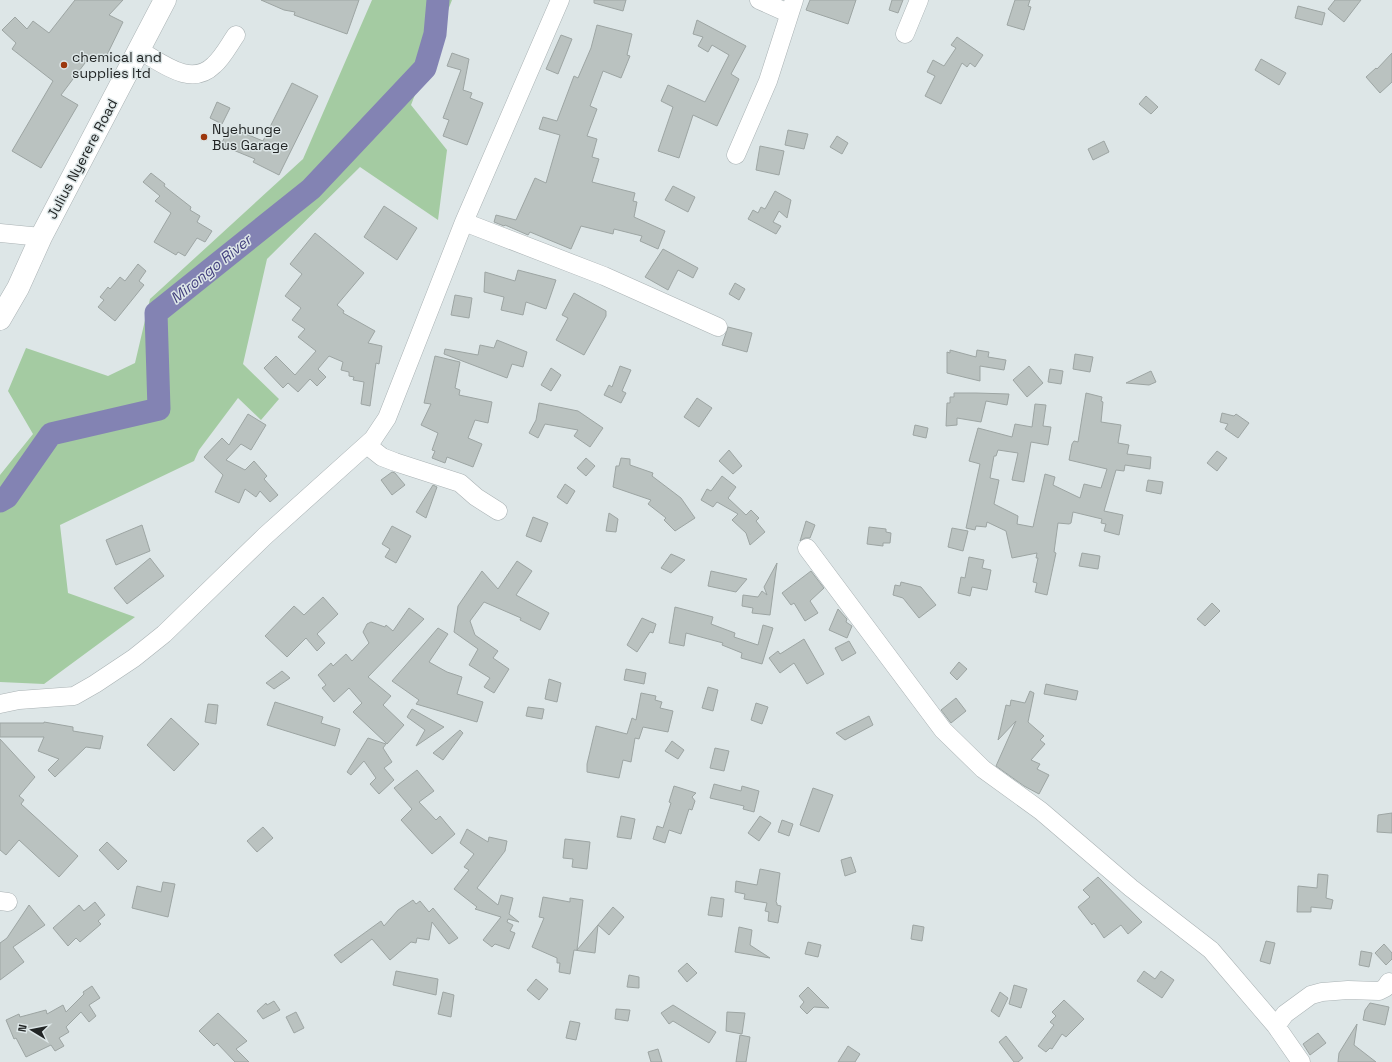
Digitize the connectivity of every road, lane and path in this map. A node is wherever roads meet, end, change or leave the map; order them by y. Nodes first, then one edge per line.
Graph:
1 (165, 0) edge
2 (560, 0) edge
3 (759, 0) edge
4 (919, 0) edge
5 (791, 7) edge
6 (905, 34) dead end
7 (236, 35) dead end
8 (139, 50) junction
9 (736, 155) dead end
10 (464, 222) junction
11 (0, 233) edge
12 (41, 237) junction
13 (0, 319) edge
14 (718, 327) dead end
15 (367, 445) junction
16 (498, 512) dead end
17 (807, 548) dead end
18 (0, 704) edge
19 (1389, 982) dead end
20 (1276, 1026) junction
21 (1301, 1062) edge

1 - 8 highway, Julius Nyerere Road
2 - 10 street
3 - 5 street
4 - 6 street
5 - 9 street
7 - 8 street
8 - 12 highway, Julius Nyerere Road
10 - 14 street
10 - 15 street
11 - 12 street
12 - 13 highway, Julius Nyerere Road
15 - 16 street
15 - 18 street
17 - 20 street
19 - 20 street
20 - 21 street

